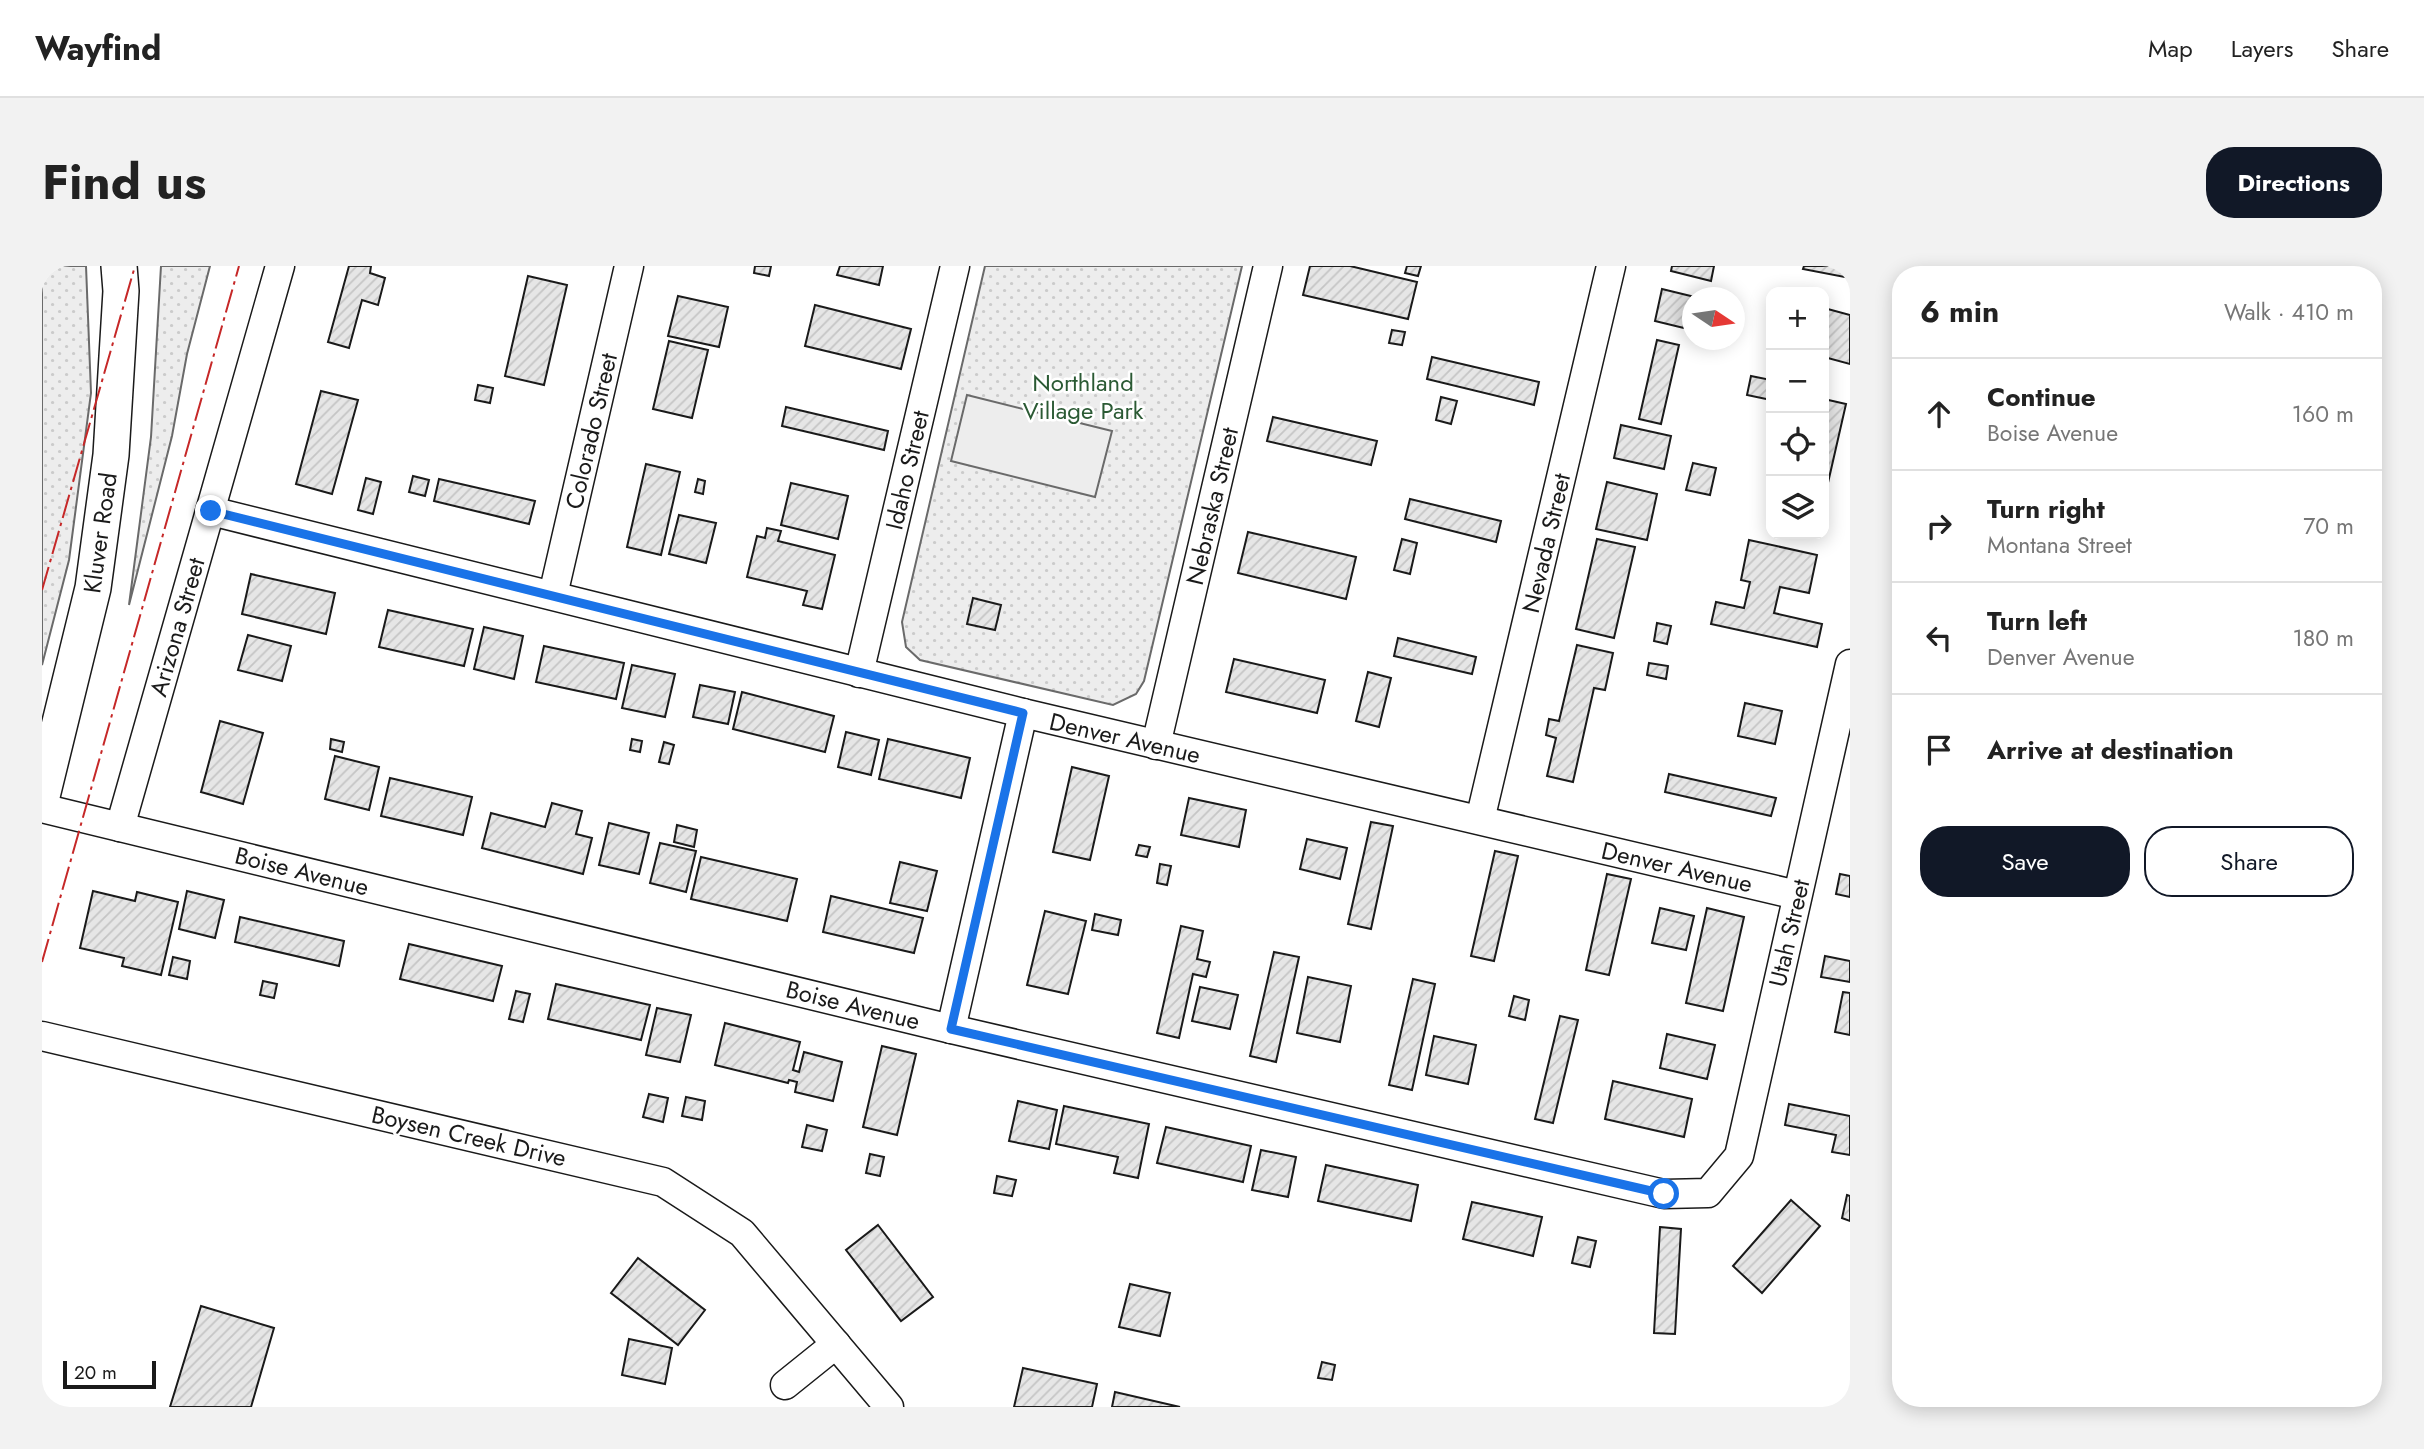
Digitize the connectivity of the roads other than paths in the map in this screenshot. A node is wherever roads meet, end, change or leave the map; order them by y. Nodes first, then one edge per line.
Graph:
1 (119, 266) edge
2 (280, 266) edge
3 (629, 266) edge
4 (955, 266) edge
5 (1268, 266) edge
6 (1611, 266) edge
7 (211, 511) junction
8 (553, 595) junction
9 (1850, 664) edge
10 (859, 673) junction
11 (1023, 713) junction
12 (1156, 745) junction
13 (42, 796) edge
14 (42, 807) edge
15 (1480, 820) junction
16 (120, 827) junction
17 (1797, 895) junction
18 (951, 1029) junction
19 (42, 1035) edge
20 (1708, 1193) joint
21 (836, 1344) junction
22 (785, 1385) dead end
23 (888, 1407) edge

1 - 13 street, Kluver Road
2 - 7 street, Arizona Street
3 - 8 street, Colorado Street
4 - 10 street, Idaho Street
5 - 12 street, Nebraska Street
6 - 15 street, Nevada Street
7 - 8 street, Denver Avenue
7 - 16 street, Arizona Street
8 - 10 street, Denver Avenue
9 - 17 street, Utah Street
10 - 11 street, Denver Avenue
11 - 12 street, Denver Avenue
11 - 18 street
12 - 15 street, Denver Avenue
14 - 16 street, Boise Avenue
15 - 17 street, Denver Avenue
16 - 18 street, Boise Avenue
17 - 20 street, Utah Street
18 - 20 street, Boise Avenue
19 - 21 street, Boysen Creek Drive
21 - 22 street
21 - 23 street, Boysen Creek Drive

